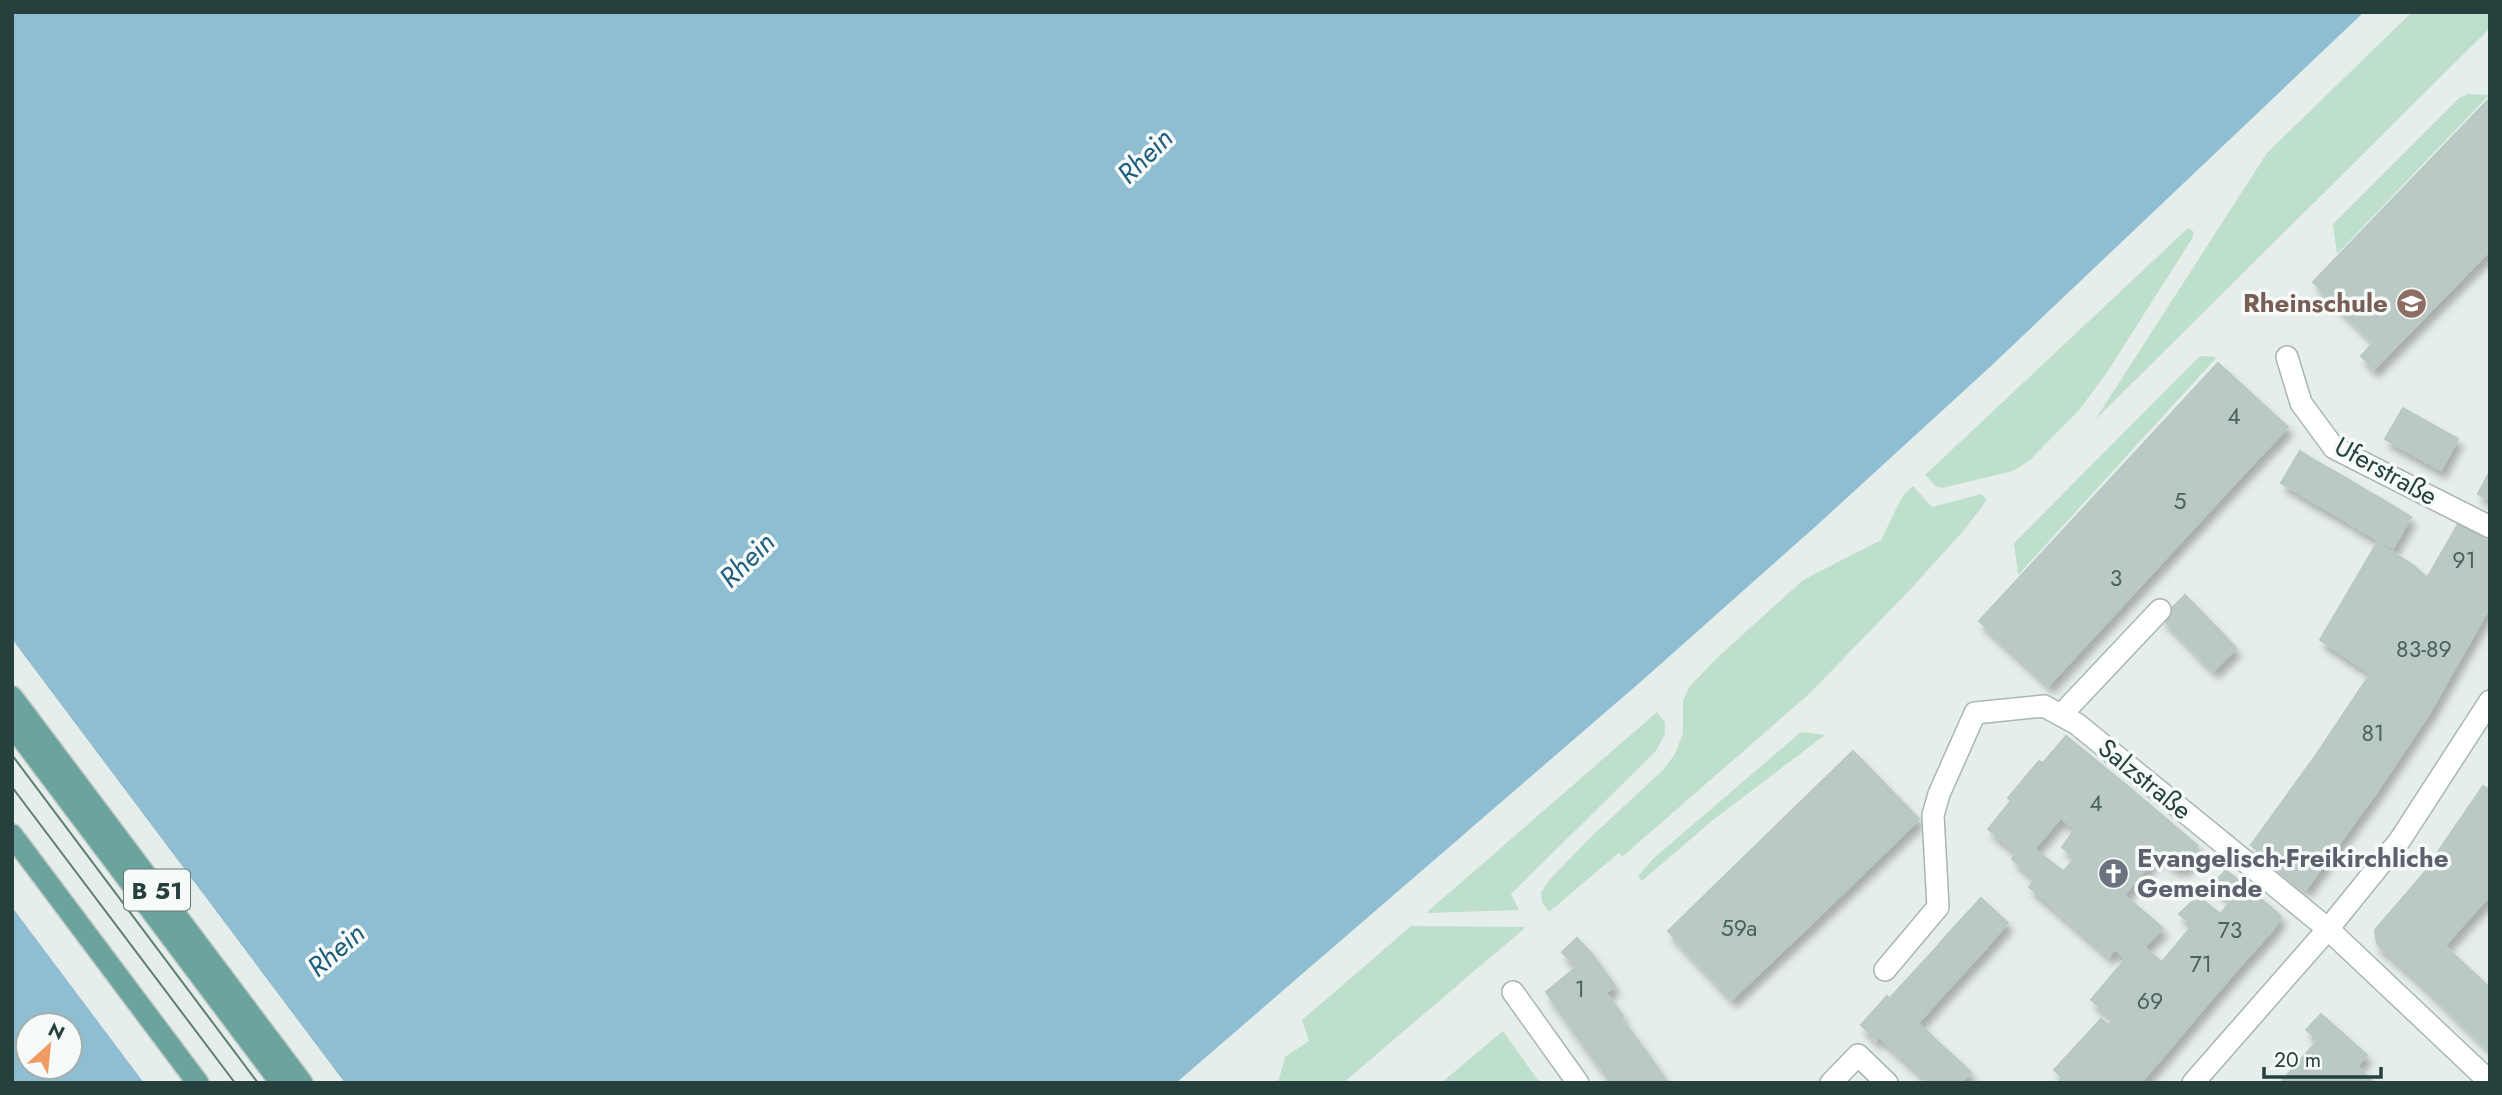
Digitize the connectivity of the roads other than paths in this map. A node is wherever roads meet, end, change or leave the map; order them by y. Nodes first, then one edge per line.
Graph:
1 (2287, 357) dead end
2 (2490, 527) edge
3 (2160, 610) dead end
4 (12, 697) edge
5 (2490, 701) edge
6 (2061, 715) junction
7 (12, 725) edge
8 (12, 835) edge
9 (2328, 929) junction
10 (1885, 970) dead end
11 (1513, 992) dead end
12 (2490, 1082) edge
13 (198, 1083) edge
14 (281, 1083) edge
15 (302, 1083) edge
16 (1578, 1083) edge
17 (1831, 1083) edge
18 (1887, 1083) edge
19 (2193, 1083) edge

1 - 2 street, Uferstraße
3 - 6 street
4 - 15 main road, B 51
5 - 9 street
6 - 9 street, Salzstraße
6 - 10 street, Salzstraße
7 - 14 main road, B 51
8 - 13 main road
9 - 12 street, Salzstraße
9 - 19 street
11 - 16 street
17 - 18 street

